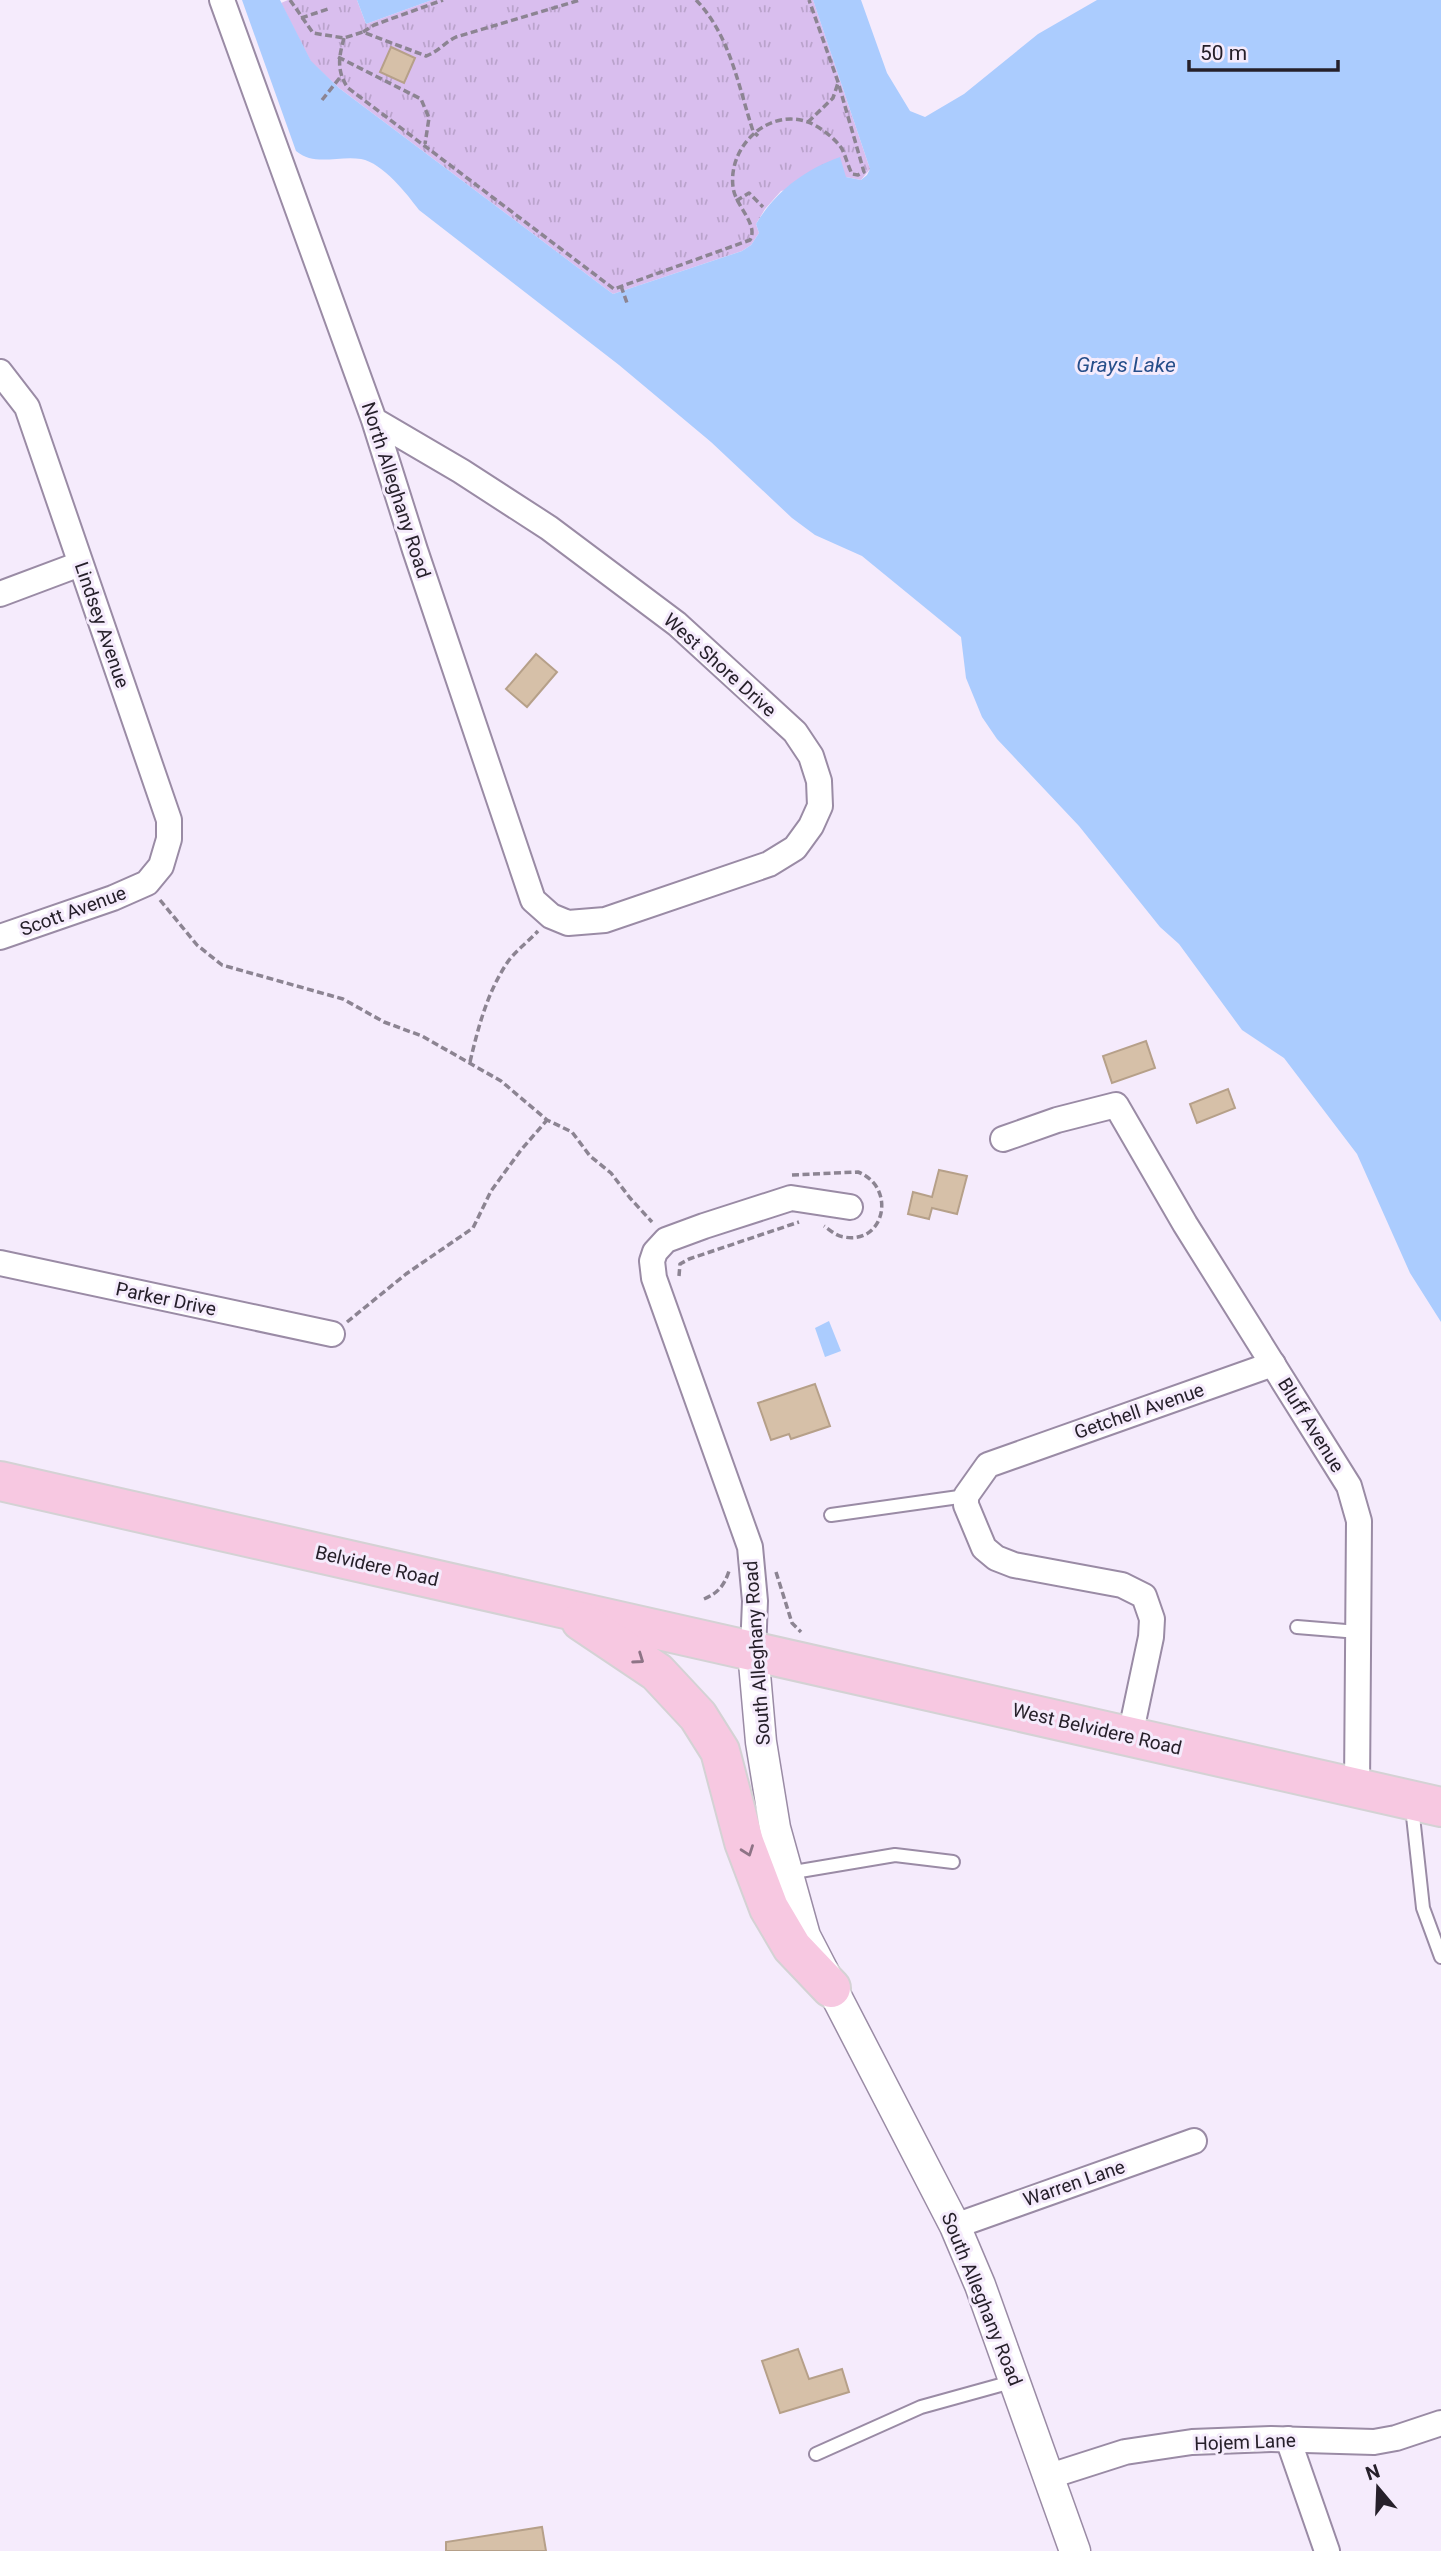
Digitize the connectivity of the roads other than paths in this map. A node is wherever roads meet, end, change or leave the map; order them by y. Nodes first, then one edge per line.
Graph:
1 (222, 0) edge
2 (0, 372) edge
3 (374, 420) junction
4 (80, 564) junction
5 (0, 594) edge
6 (147, 883) joint
7 (614, 917) joint
8 (0, 937) edge
9 (1003, 1139) dead end
10 (850, 1207) dead end
11 (0, 1263) edge
12 (332, 1334) road end
13 (1273, 1364) junction
14 (0, 1481) edge
15 (967, 1496) junction
16 (831, 1515) dead end
17 (562, 1608) junction
18 (1297, 1627) dead end
19 (1359, 1632) junction
20 (753, 1651) junction
21 (1130, 1736) junction
22 (1357, 1787) junction
23 (1426, 1803) edge
24 (953, 1862) dead end
25 (788, 1873) junction
26 (1441, 1957) edge
27 (831, 1988) junction
28 (1194, 2141) dead end
29 (955, 2226) junction
30 (1015, 2381) junction
31 (1441, 2423) edge
32 (1288, 2440) junction
33 (816, 2454) dead end
34 (1050, 2476) junction
35 (1075, 2551) edge
36 (1326, 2551) edge

1 - 3 street, North Alleghany Road
2 - 4 street, Lindsey Avenue
3 - 7 street, North Alleghany Road
3 - 7 street, West Shore Drive
4 - 5 street
4 - 6 street, Lindsey Avenue
6 - 8 street, Scott Avenue
9 - 13 street, Bluff Avenue
10 - 20 street, South Alleghany Road
11 - 12 street, Parker Drive
13 - 15 street, Getchell Avenue
13 - 19 street, Bluff Avenue
14 - 17 main road, Belvidere Road
15 - 16 lane
15 - 21 street
17 - 20 main road, Belvidere Road
17 -> 27 main road
18 - 19 lane
19 - 22 street, Bluff Avenue
20 - 21 main road, West Belvidere Road
20 - 25 street, South Alleghany Road
21 - 22 main road, West Belvidere Road
22 - 23 main road, West Belvidere Road
23 - 26 lane
24 - 25 lane
25 - 27 street, South Alleghany Road
27 - 29 street, South Alleghany Road
28 - 29 street, Warren Lane
29 - 30 street, South Alleghany Road
30 - 33 lane
30 - 34 street, South Alleghany Road
31 - 32 street, Hojem Lane
32 - 34 street, Hojem Lane
32 - 36 street
34 - 35 street, South Alleghany Road

